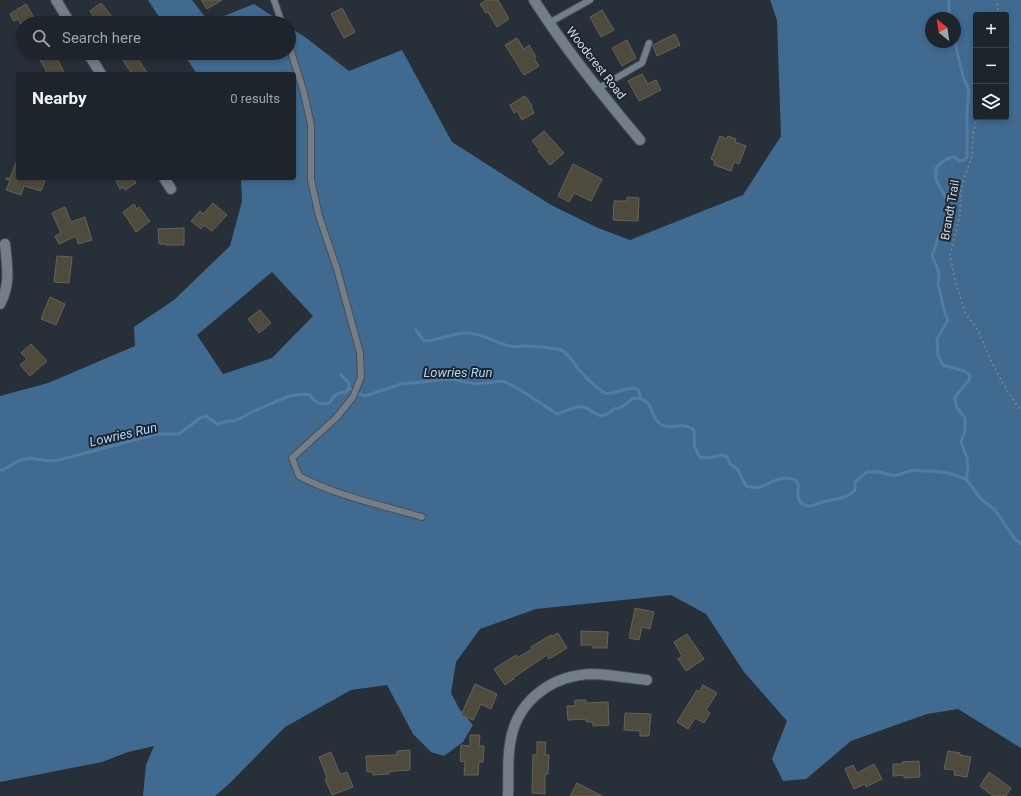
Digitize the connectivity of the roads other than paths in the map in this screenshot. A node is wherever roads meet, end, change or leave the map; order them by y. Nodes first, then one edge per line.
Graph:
1 (56, 0) edge
2 (274, 0) edge
3 (534, 0) edge
4 (590, 0) edge
5 (66, 16) edge
6 (280, 16) edge
7 (549, 23) junction
8 (649, 43) dead end
9 (92, 60) edge
10 (294, 60) edge
11 (100, 72) edge
12 (597, 89) junction
13 (640, 140) dead end
14 (165, 180) edge
15 (171, 189) dead end
16 (5, 244) dead end
17 (0, 304) edge
18 (422, 517) dead end
19 (647, 680) dead end
20 (508, 796) edge

1 - 5 street
2 - 6 lane
3 - 7 street, Woodcrest Road
4 - 7 lane
7 - 12 street, Woodcrest Road
8 - 12 lane
9 - 11 street
10 - 18 lane
12 - 13 street, Woodcrest Road
14 - 15 street
16 - 17 street
19 - 20 street

